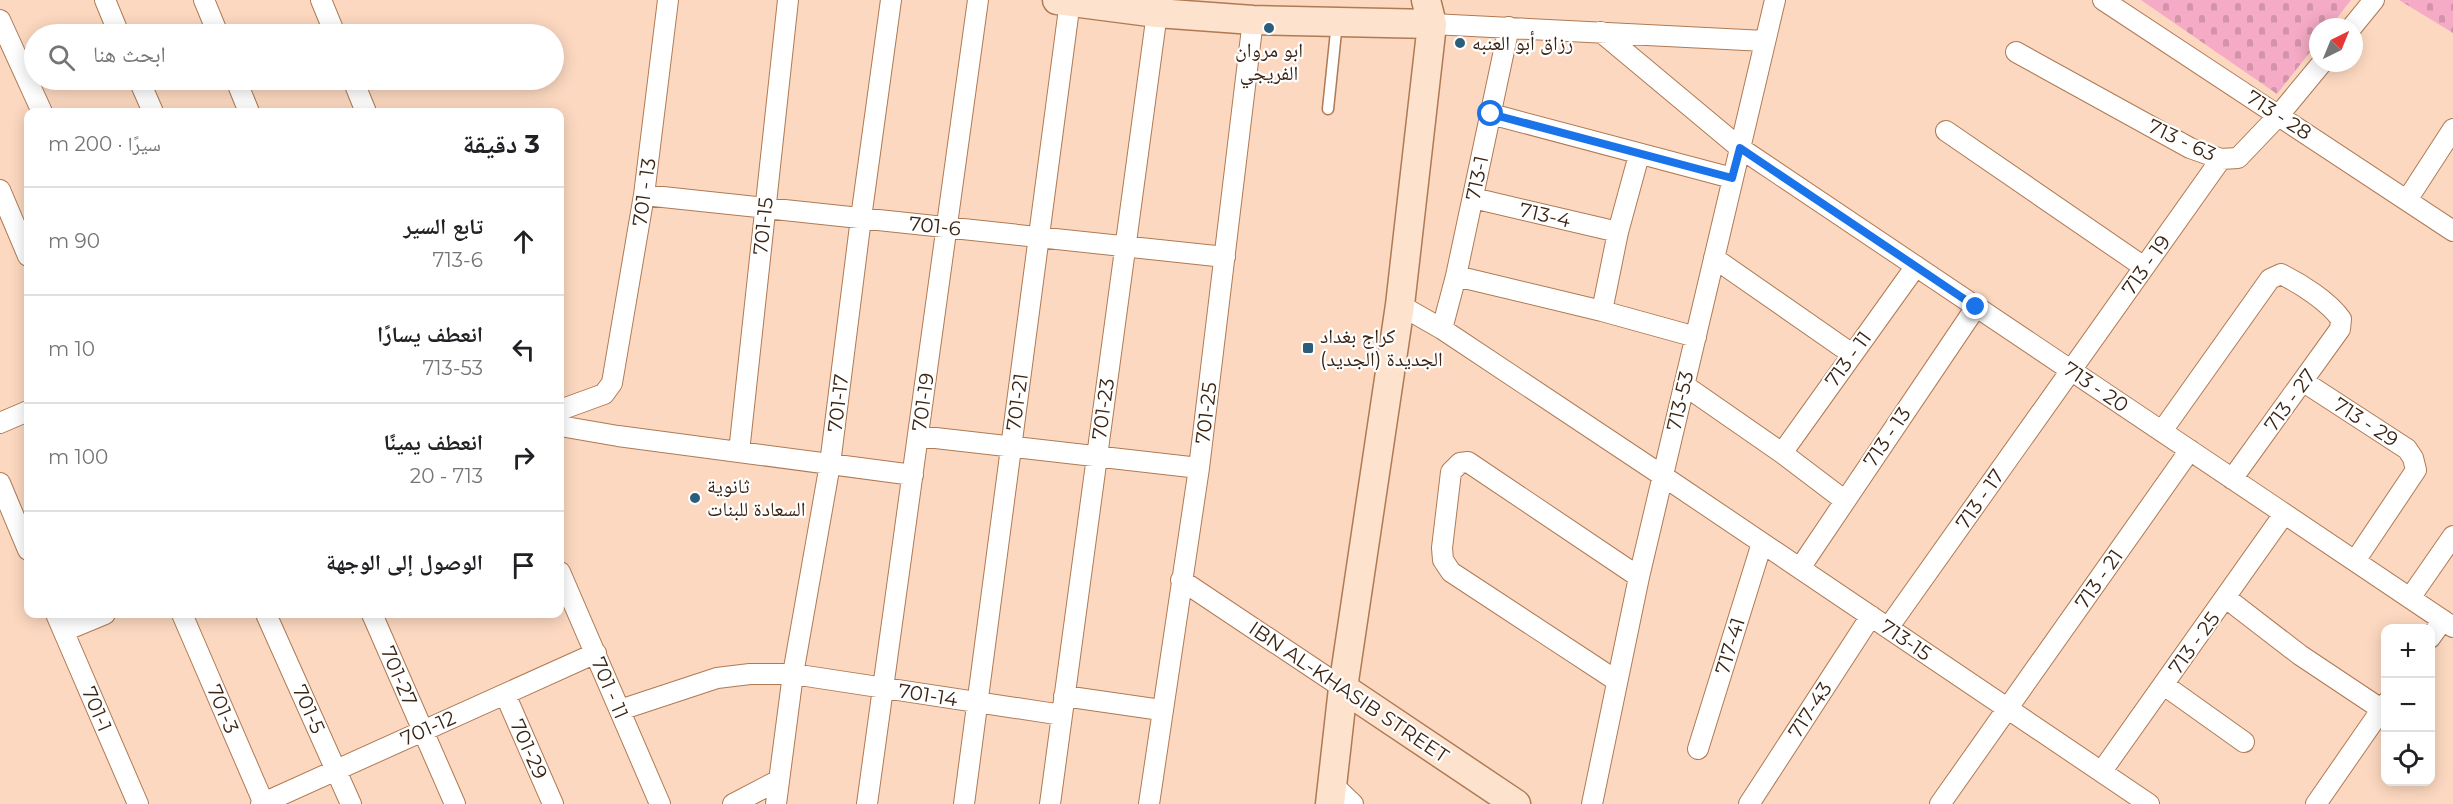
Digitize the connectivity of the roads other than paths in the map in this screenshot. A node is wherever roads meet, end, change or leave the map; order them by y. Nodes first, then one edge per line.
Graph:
1 (105, 0) edge
2 (204, 0) edge
3 (321, 0) edge
4 (668, 0) edge
5 (788, 0) edge
6 (891, 0) edge
7 (978, 0) edge
8 (1064, 0) edge
9 (1775, 0) edge
10 (2103, 0) edge
11 (2374, 0) edge
12 (1433, 8) edge
13 (1255, 10) edge
14 (1157, 13) junction
15 (2359, 18) edge
16 (0, 20) edge
17 (1337, 22) junction
18 (115, 24) edge
19 (214, 24) edge
20 (331, 24) edge
21 (1509, 27) junction
22 (1601, 32) junction
23 (1765, 41) junction
24 (2016, 52) dead end
25 (2315, 72) edge
26 (24, 73) edge
27 (32, 90) edge
28 (143, 90) edge
29 (240, 90) edge
30 (357, 90) edge
31 (40, 108) edge
32 (151, 108) edge
33 (247, 108) edge
34 (364, 108) edge
35 (1328, 109) dead end
36 (1491, 114) junction
37 (2280, 115) junction
38 (2453, 129) edge
39 (1946, 130) dead end
40 (1740, 148) junction
41 (1639, 155) junction
42 (2221, 159) junction
43 (1732, 178) junction
44 (0, 190) edge
45 (644, 195) junction
46 (1473, 198) junction
47 (2407, 200) junction
48 (764, 208) junction
49 (861, 218) junction
50 (947, 227) junction
51 (2453, 231) edge
52 (1618, 232) junction
53 (1039, 237) junction
54 (1126, 246) junction
55 (24, 247) edge
56 (1225, 256) junction
57 (1714, 258) junction
58 (1916, 266) junction
59 (2145, 267) junction
60 (1456, 276) junction
61 (1400, 305) junction
62 (1976, 307) junction
63 (1602, 311) junction
64 (1442, 329) junction
65 (1696, 337) junction
66 (1852, 354) junction
67 (2071, 370) junction
68 (2304, 381) junction
69 (1684, 385) junction
70 (564, 409) edge
71 (24, 413) edge
72 (0, 423) edge
73 (564, 427) edge
74 (2162, 431) junction
75 (918, 436) junction
76 (1011, 447) junction
77 (2190, 450) junction
78 (739, 452) junction
79 (1782, 453) junction
80 (1097, 457) junction
81 (830, 464) junction
82 (1199, 468) junction
83 (913, 475) junction
84 (1663, 476) junction
85 (2232, 479) junction
86 (0, 483) edge
87 (1844, 500) junction
88 (2284, 514) junction
89 (2453, 536) edge
90 (24, 540) edge
91 (1762, 543) junction
92 (2355, 561) junction
93 (1800, 568) junction
94 (1639, 577) junction
95 (1181, 580) junction
96 (564, 581) edge
97 (2226, 598) junction
98 (2410, 598) junction
99 (1871, 616) junction
100 (82, 618) edge
101 (184, 618) edge
102 (268, 618) edge
103 (374, 618) edge
104 (60, 622) edge
105 (2448, 624) edge
106 (1888, 628) junction
107 (2435, 634) edge
108 (596, 653) junction
109 (794, 674) junction
110 (1617, 681) junction
111 (2164, 685) junction
112 (884, 688) junction
113 (1343, 688) junction
114 (505, 694) junction
115 (1064, 696) junction
116 (977, 702) junction
117 (2381, 705) edge
118 (2007, 707) junction
119 (2381, 709) edge
120 (620, 710) junction
121 (1161, 710) junction
122 (1062, 716) junction
123 (423, 731) junction
124 (2244, 742) dead end
125 (1698, 748) dead end
126 (336, 770) junction
127 (2102, 771) junction
128 (779, 780) junction
129 (1331, 794) edge
130 (138, 804) edge
131 (263, 804) edge
132 (351, 804) edge
133 (455, 804) edge
134 (553, 804) edge
135 (660, 804) edge
136 (733, 804) edge
137 (776, 804) edge
138 (867, 804) edge
139 (964, 804) edge
140 (1050, 804) edge
141 (1149, 804) edge
142 (1353, 804) edge
143 (1516, 804) edge
144 (1592, 804) edge
145 (1749, 804) edge
146 (1940, 804) edge
147 (2149, 804) edge
148 (2316, 804) edge

1 - 18 street
2 - 19 street
3 - 20 street
4 - 45 street, 701 - 13
5 - 48 street, 701-15
6 - 49 street, 701-17
7 - 50 street, 701-19
8 - 14 street
8 - 53 street, 701-21
9 - 23 street, 713-53
10 - 37 street, 713 - 28
11 - 15 street
12 - 17 street
12 - 21 street
12 - 61 street
13 - 14 street
13 - 17 street
13 - 56 street, 701-25
14 - 54 street, 701-23
16 - 26 street
17 - 35 lane
21 - 22 street
21 - 36 street, 713-1
22 - 23 street
22 - 40 street, 713 - 20
23 - 40 street, 713-53
24 - 42 street, 713 - 63
25 - 37 street, 713 - 63
27 - 31 street
28 - 32 street
29 - 33 street
30 - 34 street
36 - 41 street
36 - 46 street, 713-1
37 - 42 street, 713 - 63
37 - 47 street, 713 - 28
38 - 47 street
39 - 59 street
40 - 43 street, 713-53
40 - 58 street, 713 - 20
41 - 43 street
41 - 52 street
42 - 59 street, 713 - 19
43 - 57 street, 713-53
44 - 55 street
45 - 48 street, 701-6
45 - 70 street, 701 - 13
46 - 52 street, 713-4
46 - 60 street, 713-1
47 - 51 street, 713 - 28
48 - 49 street, 701-6
48 - 78 street, 701-15
49 - 50 street, 701-6
49 - 81 street, 701-17
50 - 53 street, 701-6
50 - 75 street, 701-19
52 - 63 street
53 - 54 street, 701-6
53 - 76 street, 701-21
54 - 56 street, 701-6
54 - 80 street, 701-23
56 - 82 street, 701-25
57 - 65 street, 713-53
57 - 66 street
58 - 62 street, 713 - 20
58 - 66 street, 713 - 11
59 - 67 street, 713 - 19
60 - 63 street
60 - 64 street, 713-1
61 - 64 street, 713-15
61 - 113 street
62 - 67 street, 713 - 20
62 - 87 street, 713 - 13
63 - 65 street
64 - 84 street, 713-15
65 - 69 street, 713-53
66 - 79 street, 713 - 11
67 - 74 street, 713 - 20
67 - 106 street, 713 - 17
68 - 74 street, 713 - 27
68 - 85 street, 713 - 27
68 - 92 street, 713 - 29
69 - 79 street
69 - 84 street, 713-53
71 - 72 street
73 - 78 street
74 - 77 street, 713 - 20
75 - 76 street
75 - 83 street, 701-19
76 - 80 street
76 - 116 street, 701-21
77 - 85 street, 713 - 20
77 - 118 street, 713 - 21
78 - 81 street
79 - 87 street
80 - 82 street
80 - 115 street, 701-23
81 - 83 street
81 - 109 street, 701-17
82 - 95 street, 701-25
83 - 112 street, 701-19
84 - 91 street, 713-15
84 - 94 street, 713-53
85 - 88 street, 713 - 20
86 - 90 street
87 - 93 street, 713 - 13
88 - 92 street, 713 - 20
88 - 97 street, 713 - 25
89 - 98 street
91 - 93 street, 713-15
91 - 125 street, 717-41
92 - 98 street, 713 - 20
93 - 99 street, 713-15
94 - 110 street, 713-53
94 - 110 street
95 - 113 street, IBN AL-KHASIB STREET
95 - 121 street, 701-25
96 - 108 street, 701 - 11
97 - 111 street, 713 - 25
97 - 117 street
98 - 105 street, 713 - 20
99 - 106 street, 713-15
99 - 145 street, 717-43
100 - 104 street
101 - 131 street, 701-3
102 - 126 street, 701-5
103 - 123 street, 701-27
104 - 130 street, 701-1
105 - 107 street
106 - 118 street, 713-15
108 - 114 street, 701-12
108 - 120 street, 701 - 11
109 - 112 street, 701-14
109 - 120 street, 701-14
109 - 128 street, 701-17
110 - 144 street, 713-53
111 - 124 street
111 - 127 street, 713 - 25
112 - 116 street, 701-14
112 - 138 street, 701-19
113 - 129 street
113 - 143 street, IBN AL-KHASIB STREET
114 - 123 street, 701-12
114 - 134 street, 701-29
115 - 121 street
115 - 122 street, 701-23
116 - 122 street, 701-14
116 - 139 street, 701-21
118 - 127 street, 713-15
118 - 146 street, 713 - 21
119 - 148 street
120 - 135 street, 701 - 11
121 - 141 street, 701-25
122 - 140 street, 701-23
123 - 126 street, 701-12
123 - 133 street, 701-27
126 - 131 street, 701-12
126 - 132 street, 701-5
127 - 147 street, 713-15
128 - 136 street
128 - 137 street, 701-17
129 - 142 street

